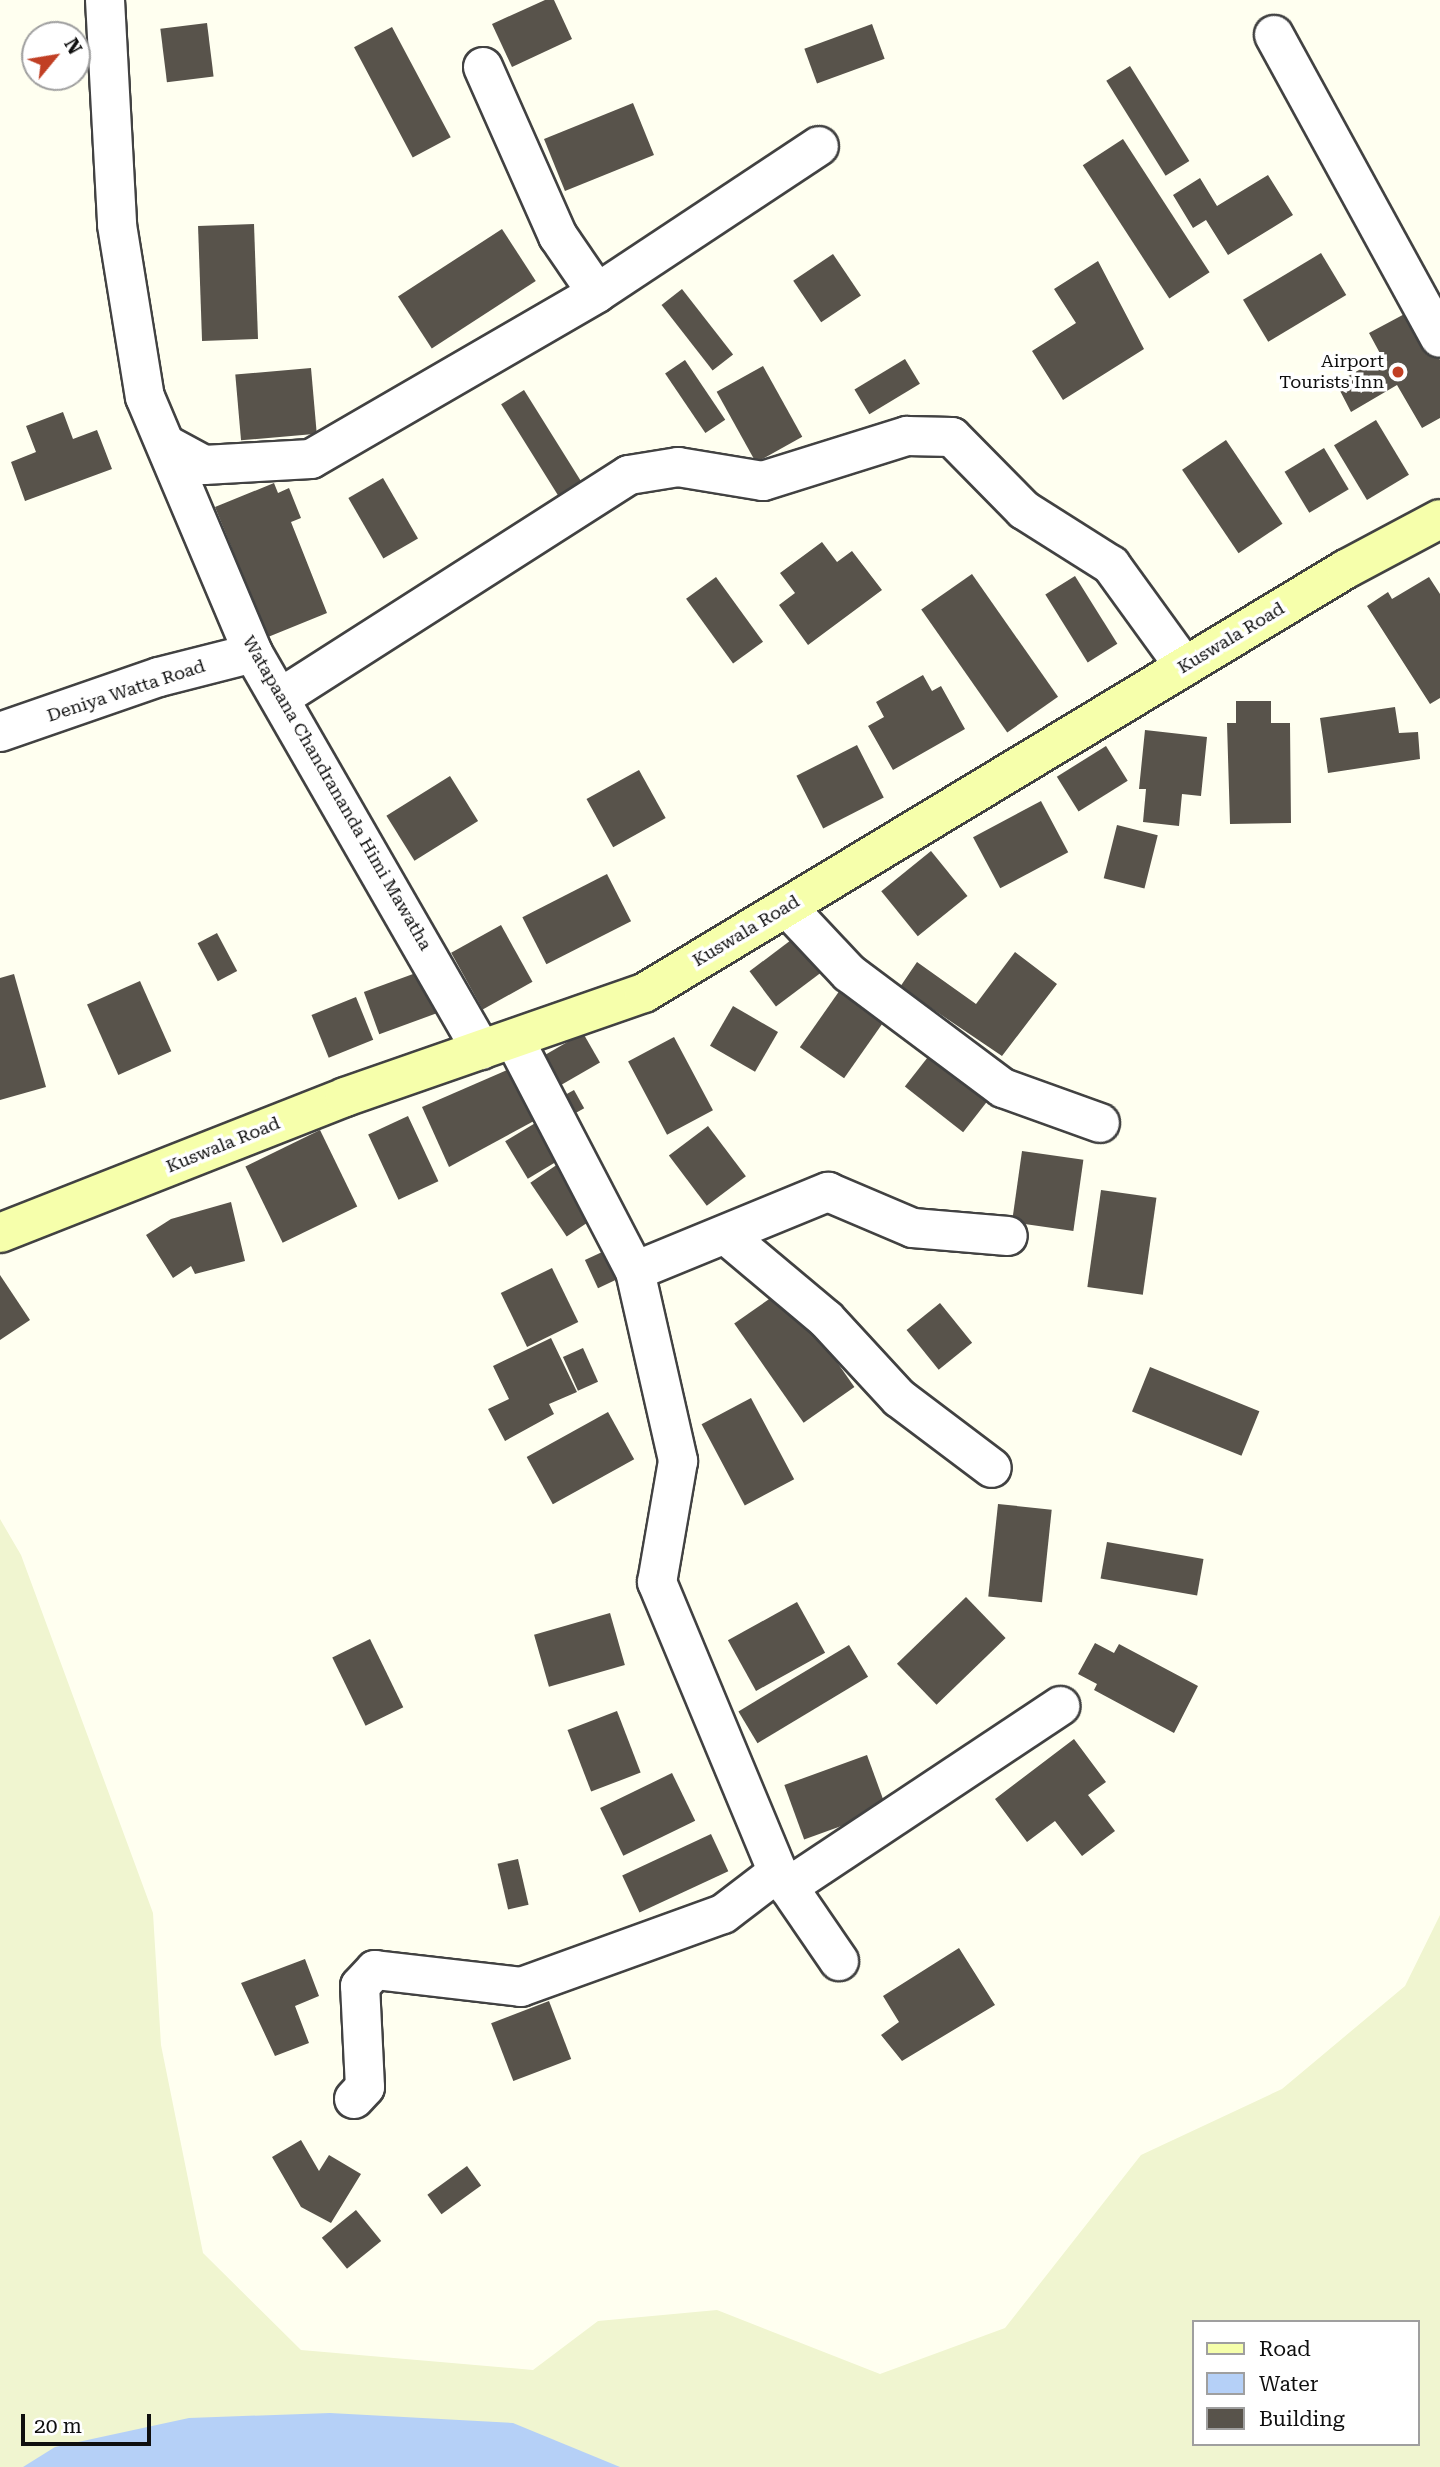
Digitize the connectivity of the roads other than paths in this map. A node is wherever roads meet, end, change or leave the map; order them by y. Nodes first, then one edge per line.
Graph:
1 (105, 0) edge
2 (1274, 35) dead end
3 (483, 67) dead end
4 (819, 146) dead end
5 (597, 293) junction
6 (1440, 338) edge
7 (167, 445) junction
8 (1440, 519) edge
9 (253, 653) junction
10 (1184, 666) junction
11 (280, 698) junction
12 (0, 732) edge
13 (787, 907) junction
14 (497, 1044) junction
15 (1100, 1123) dead end
16 (0, 1233) edge
17 (727, 1236) junction
18 (1008, 1236) dead end
19 (635, 1271) junction
20 (992, 1468) dead end
21 (1060, 1706) dead end
22 (783, 1880) junction
23 (839, 1961) dead end
24 (354, 2099) dead end

1 - 7 street, Watapaana Chandrananda Himi Mawatha
2 - 6 street
3 - 5 street
4 - 5 street
5 - 7 street
7 - 9 street, Watapaana Chandrananda Himi Mawatha
8 - 10 street, Kuswala Road
9 - 11 street, Watapaana Chandrananda Himi Mawatha
9 - 12 street, Deniya Watta Road
10 - 11 street
10 - 13 street, Kuswala Road
11 - 14 street, Watapaana Chandrananda Himi Mawatha
13 - 14 street, Kuswala Road
13 - 15 street
14 - 16 street, Kuswala Road
14 - 19 street, Watapaana Chandrananda Himi Mawatha
17 - 18 street
17 - 19 street
17 - 20 street
19 - 22 street, Watapaana Chandrananda Himi Mawatha
21 - 22 street
22 - 23 street, Watapaana Chandrananda Himi Mawatha
22 - 24 street

